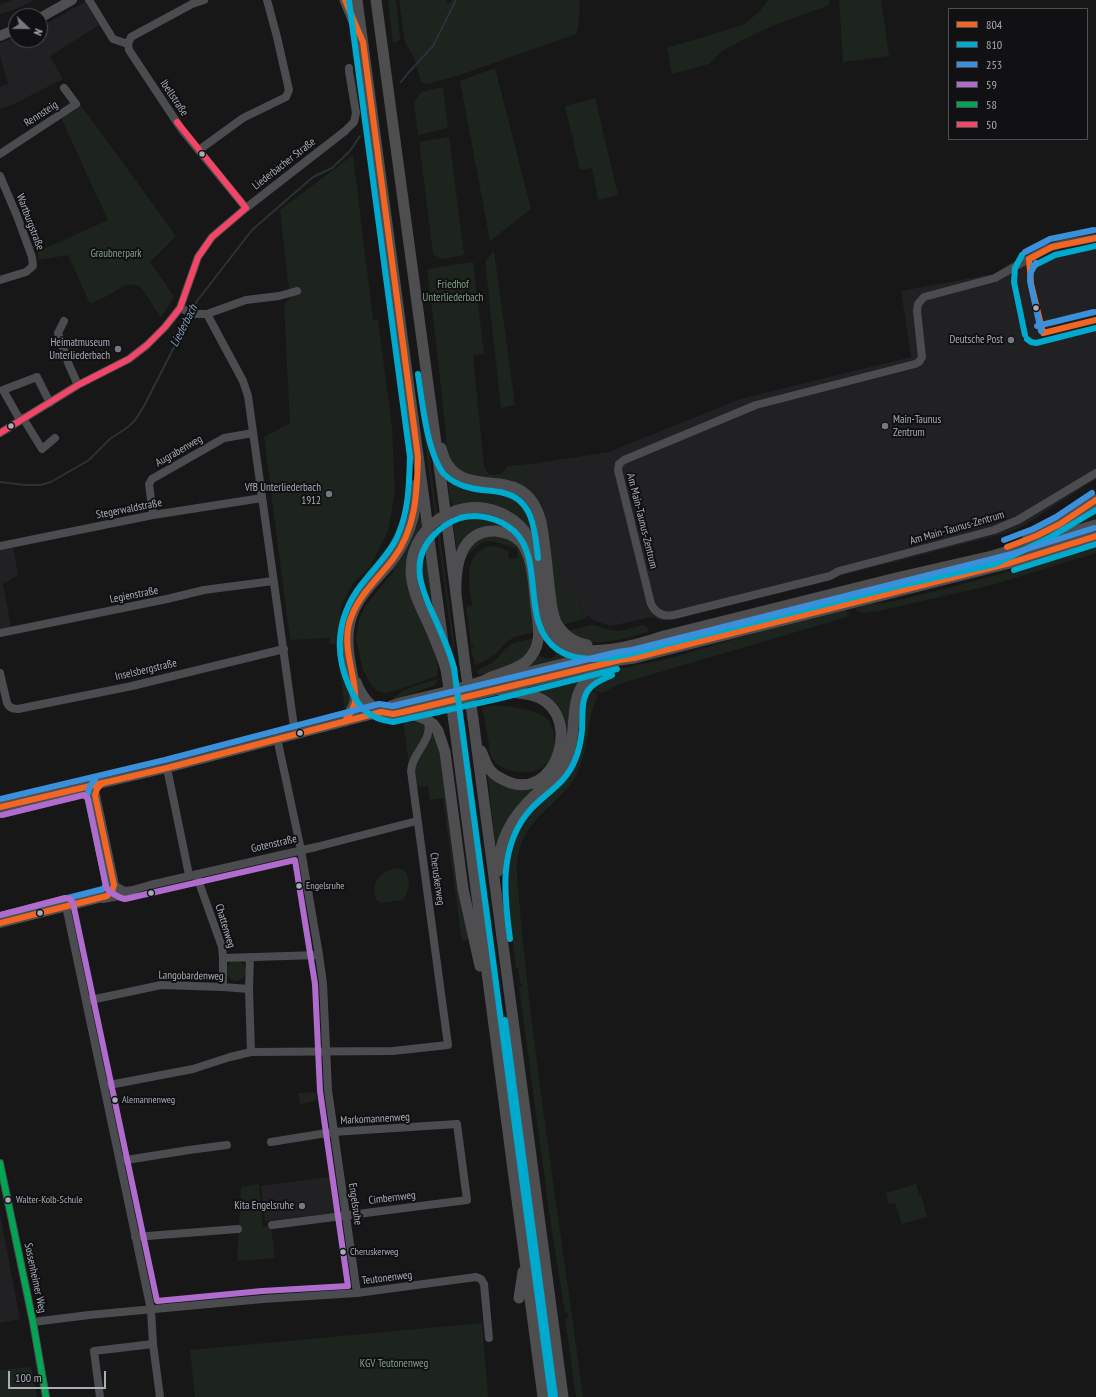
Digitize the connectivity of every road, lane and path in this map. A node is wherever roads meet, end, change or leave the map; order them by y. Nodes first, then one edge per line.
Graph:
1 (72, 0) edge
2 (89, 0) edge
3 (204, 0) edge
4 (267, 0) edge
5 (345, 0) edge
6 (358, 0) edge
7 (376, 0) edge
8 (48, 14) edge
9 (363, 42) junction
10 (128, 44) junction
11 (349, 68) dead end
12 (64, 88) dead end
13 (199, 150) junction
14 (0, 154) edge
15 (0, 176) edge
16 (246, 208) junction
17 (1096, 238) edge
18 (0, 280) edge
19 (297, 291) dead end
20 (187, 311) junction
21 (207, 314) junction
22 (64, 321) dead end
23 (78, 385) junction
24 (430, 402) junction
25 (50, 403) junction
26 (22, 419) junction
27 (0, 433) edge
28 (253, 433) junction
29 (55, 438) dead end
30 (418, 457) junction
31 (1096, 473) edge
32 (262, 498) junction
33 (1096, 500) edge
34 (153, 515) junction
35 (1096, 524) edge
36 (1096, 536) edge
37 (0, 546) edge
38 (992, 556) junction
39 (273, 581) junction
40 (456, 594) junction
41 (0, 633) edge
42 (664, 636) junction
43 (629, 646) junction
44 (284, 649) junction
45 (634, 658) junction
46 (446, 668) junction
47 (352, 672) junction
48 (0, 673) edge
49 (480, 682) junction
50 (496, 691) junction
51 (382, 712) junction
52 (403, 712) junction
53 (472, 719) junction
54 (427, 720) junction
55 (345, 721) junction
56 (295, 734) junction
57 (277, 738) junction
58 (167, 768) junction
59 (102, 783) junction
60 (86, 787) junction
61 (95, 795) junction
62 (0, 807) edge
63 (417, 821) junction
64 (301, 850) junction
65 (193, 874) junction
66 (114, 885) junction
67 (136, 889) junction
68 (96, 900) junction
69 (497, 903) junction
70 (66, 906) junction
71 (0, 922) edge
72 (320, 955) junction
73 (250, 957) junction
74 (223, 958) junction
75 (223, 987) junction
76 (249, 989) junction
77 (86, 1001) junction
78 (492, 1009) junction
79 (327, 1051) junction
80 (251, 1052) junction
81 (104, 1086) junction
82 (333, 1132) junction
83 (271, 1142) dead end
84 (227, 1145) dead end
85 (120, 1161) junction
86 (0, 1163) edge
87 (467, 1200) joint
88 (346, 1215) junction
89 (272, 1225) dead end
90 (238, 1229) dead end
91 (136, 1237) junction
92 (525, 1258) junction
93 (357, 1293) junction
94 (519, 1298) dead end
95 (151, 1310) junction
96 (33, 1322) junction
97 (489, 1338) dead end
98 (153, 1344) junction
99 (46, 1397) edge
100 (100, 1397) edge
101 (160, 1397) edge
102 (543, 1397) edge
103 (563, 1397) edge

1 - 8 main road
2 - 10 street
3 - 10 street
4 - 13 street
5 - 9 highway
6 - 9 highway
7 - 24 highway
9 - 30 highway
10 - 13 street, Ibellstraße
11 - 16 street, Liederbacher Straße
12 - 14 street, Rennsteig
13 - 16 street, Ibellstraße
15 - 18 street, Wartburgstraße
16 - 20 street, Liederbacher Straße
17 - 31 street, Am Main-Taunus-Zentrum
19 - 21 street
20 - 21 street
20 - 23 street, Liederbacher Straße
21 - 28 street
22 - 23 street
23 - 25 street, Liederbacher Straße
24 - 40 highway, bridge
24 - 42 highway
25 - 26 street, Liederbacher Straße
25 - 26 street
26 - 27 street, Liederbacher Straße
26 - 29 street
28 - 32 street
28 - 34 street, Augrabenweg
30 - 46 highway, bridge
30 - 47 highway
32 - 34 street, Stegerwaldstraße
32 - 39 street
33 - 38 highway
34 - 37 street, Stegerwaldstraße
35 - 38 highway
36 - 45 highway
38 - 42 highway
39 - 41 street, Legienstraße
39 - 44 street
40 - 49 highway
40 - 53 highway, bridge
42 - 43 highway
43 - 46 highway
43 - 49 highway
44 - 48 street, Inselsbergstraße
44 - 56 street
45 - 50 highway
45 - 69 highway
46 - 78 highway, bridge
47 - 51 highway
47 - 55 highway
49 - 51 highway
50 - 52 highway
50 - 53 highway
51 - 52 main road
51 - 55 main road
52 - 54 main road
53 - 69 highway
54 - 63 street, Cheruskerweg
54 - 78 highway
55 - 56 main road
56 - 57 main road
57 - 58 main road
57 - 64 street, Engelsruhe
58 - 59 main road
58 - 65 street, Chattenweg
59 - 60 main road
59 - 61 main road
60 - 61 main road
60 - 62 main road
61 - 66 main road
63 - 64 street, Gotenstraße
63 - 79 street, Cheruskerweg
64 - 65 street, Gotenstraße
64 - 72 street, Engelsruhe
65 - 67 street, Gotenstraße
65 - 74 street, Chattenweg
66 - 67 street, Gotenstraße
66 - 68 main road
67 - 68 street, Gotenstraße
68 - 70 main road, Gotenstraße
69 - 103 highway
70 - 71 main road, Gotenstraße
70 - 77 street
72 - 73 street, Langobardenweg
72 - 79 street, Engelsruhe
73 - 74 street, Langobardenweg
73 - 76 street
74 - 75 street, Chattenweg
75 - 76 street, Langobardenweg
75 - 77 street, Langobardenweg
76 - 80 street
77 - 81 street
78 - 92 highway
79 - 80 street
79 - 82 street, Engelsruhe
80 - 81 street
81 - 85 street
82 - 83 street, Markomannenweg
82 - 87 street, Markomannenweg
82 - 88 street, Engelsruhe
84 - 85 street
85 - 91 street
86 - 96 street, Sossenheimer Weg
87 - 88 street, Cimbernweg
88 - 89 street, Cimbernweg
88 - 93 street, Engelsruhe
90 - 91 street
91 - 95 street
92 - 94 highway
92 - 102 highway
93 - 95 street, Teutonenweg
93 - 97 street, Teutonenweg
95 - 96 street, Teutonenweg
95 - 98 street
96 - 99 street, Sossenheimer Weg
98 - 100 street
98 - 101 street

